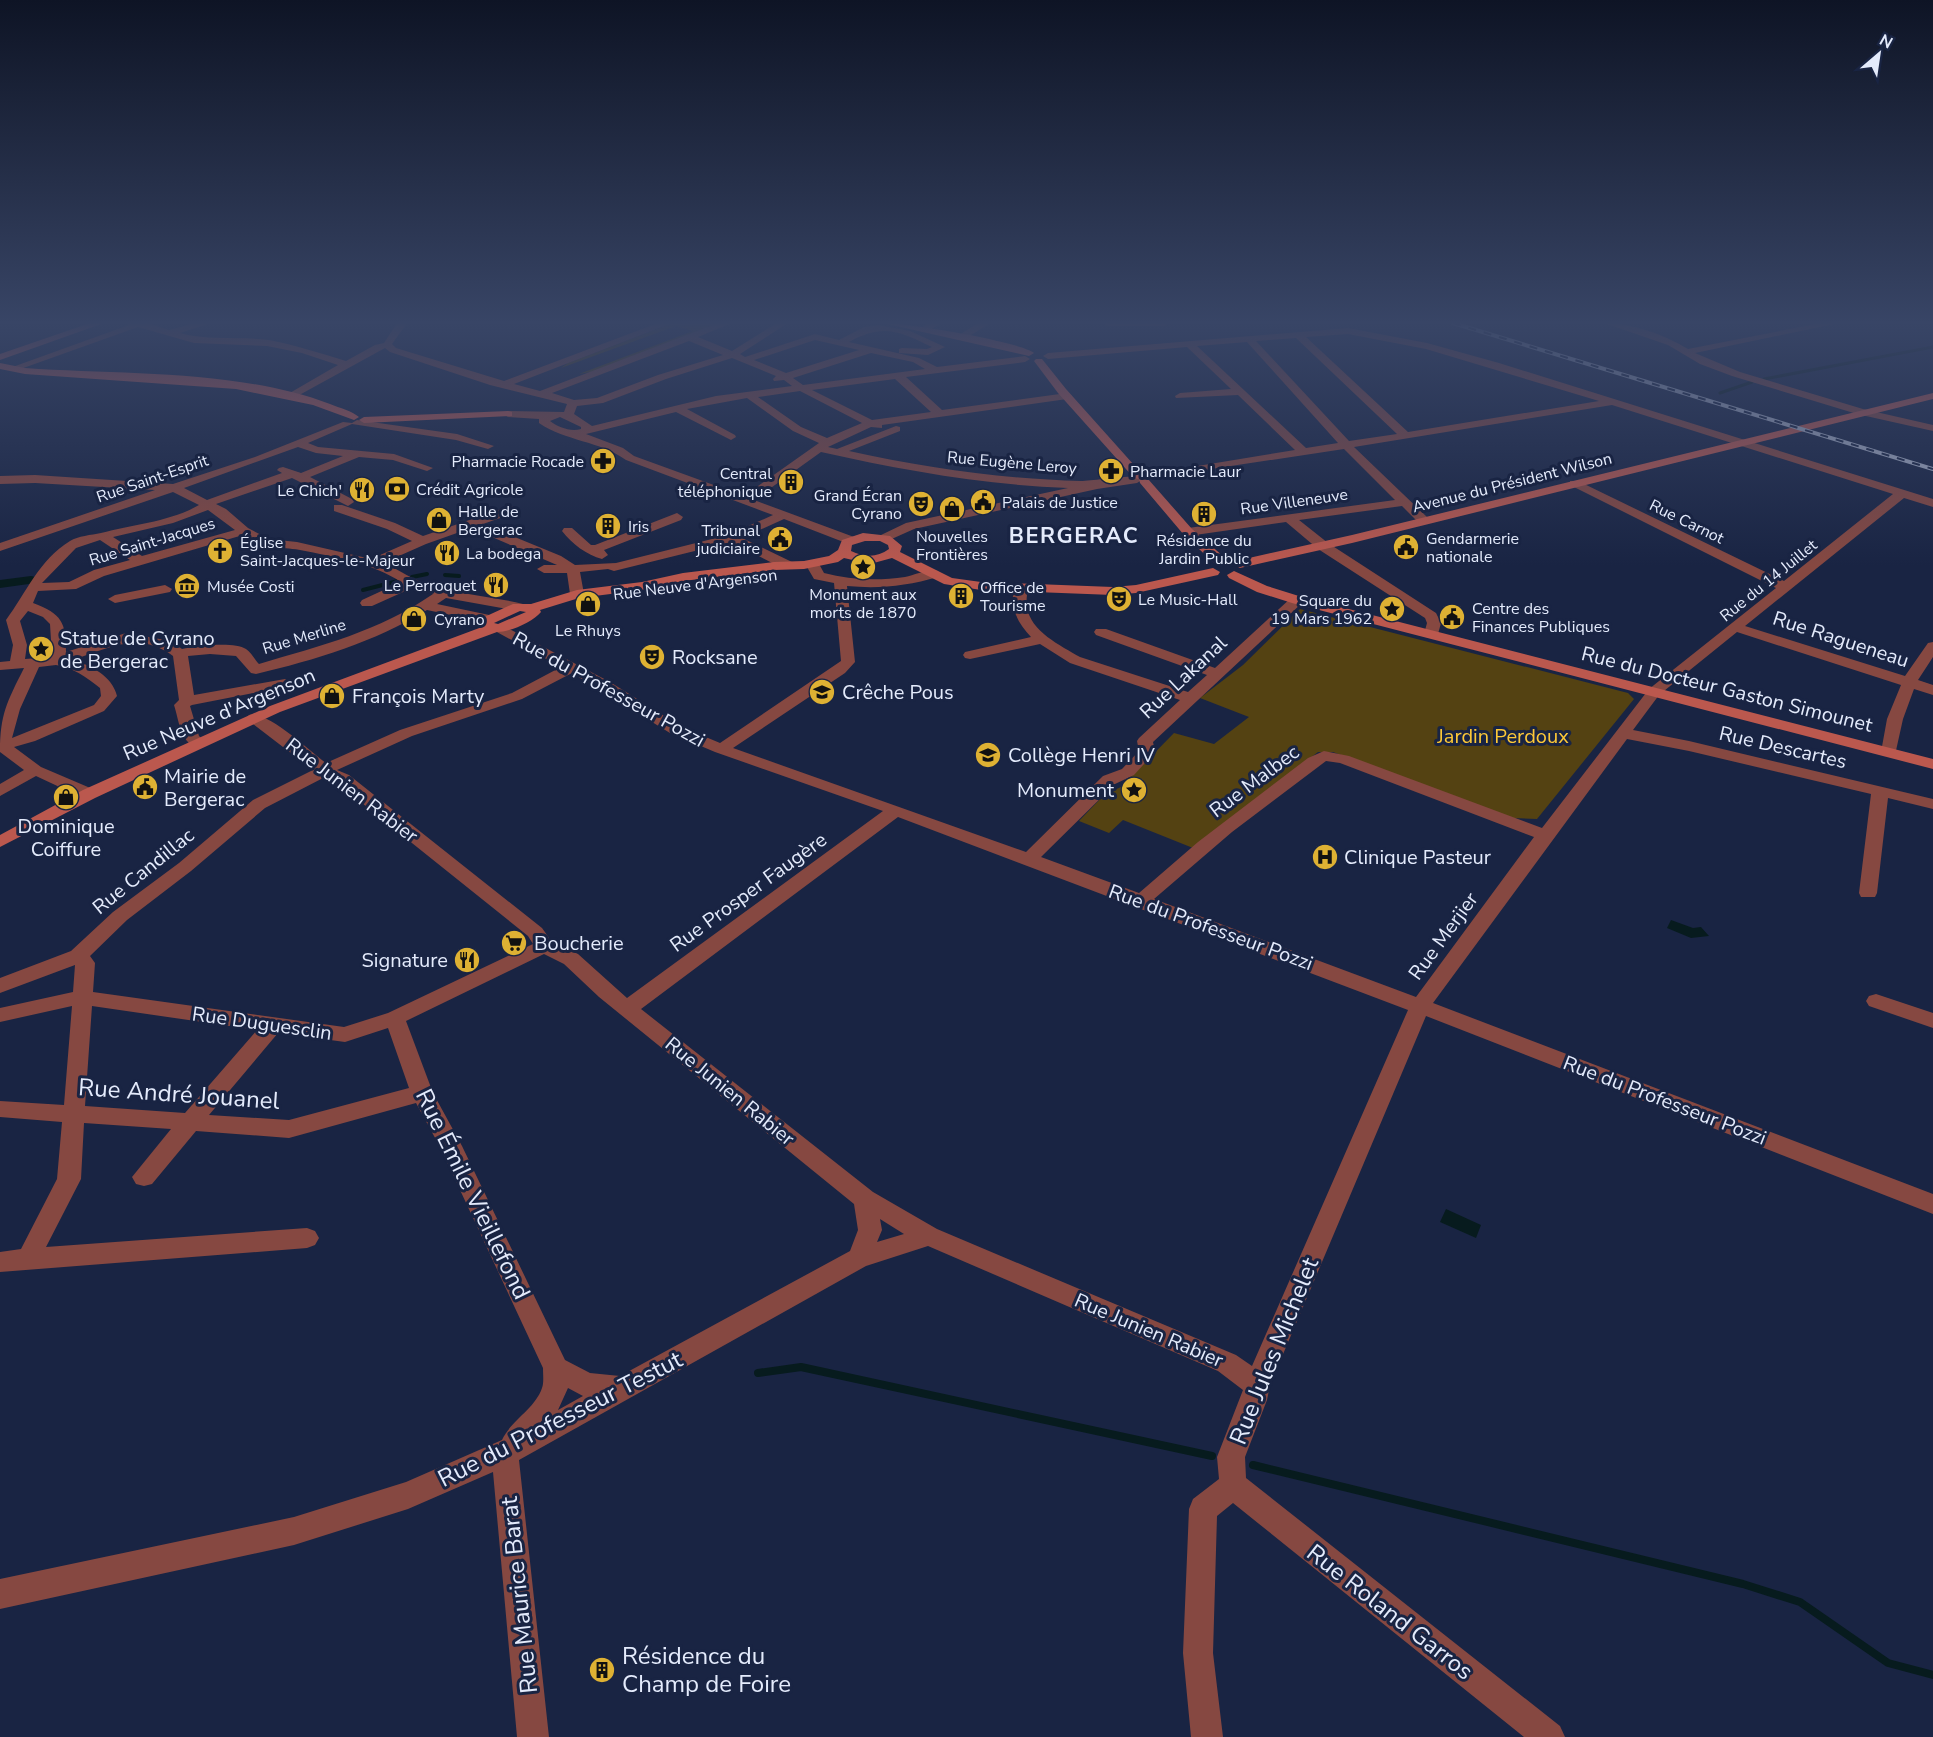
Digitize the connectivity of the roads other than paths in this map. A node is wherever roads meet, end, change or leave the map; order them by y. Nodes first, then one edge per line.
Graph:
1 (312, 404) edge
2 (573, 404) edge
3 (694, 404) edge
4 (762, 404) edge
5 (833, 404) edge
6 (929, 404) edge
7 (1010, 404) edge
8 (1074, 404) edge
9 (1253, 404) edge
10 (1309, 404) edge
11 (1372, 404) edge
12 (1600, 404) edge
13 (1620, 404) edge
14 (1835, 404) edge
15 (1897, 404) edge
16 (677, 408) junction
17 (1861, 412) junction
18 (508, 414) joint
19 (567, 414) junction
20 (940, 414) junction
21 (548, 416) junction
22 (353, 421) junction
23 (871, 423) junction
24 (1933, 428) edge
25 (581, 431) junction
26 (889, 431) junction
27 (419, 433) junction
28 (1406, 436) junction
29 (731, 437) dead end
30 (1741, 442) junction
31 (300, 444) junction
32 (401, 444) dead end
33 (823, 445) junction
34 (1346, 445) junction
35 (488, 446) dead end
36 (316, 450) junction
37 (838, 452) junction
38 (1304, 452) junction
39 (361, 453) junction
40 (394, 457) junction
41 (259, 459) junction
42 (367, 464) dead end
43 (276, 467) junction
44 (427, 468) dead end
45 (298, 475) junction
46 (1142, 478) junction
47 (0, 480) edge
48 (1574, 483) junction
49 (1097, 485) junction
50 (174, 488) junction
51 (236, 493) junction
52 (1902, 493) junction
53 (747, 499) junction
54 (1404, 502) junction
55 (1933, 503) edge
56 (206, 504) junction
57 (510, 510) dead end
58 (784, 514) junction
59 (677, 517) dead end
60 (1288, 518) junction
61 (1423, 520) junction
62 (470, 523) junction
63 (68, 525) junction
64 (244, 531) junction
65 (568, 531) dead end
66 (1188, 532) junction
67 (102, 536) junction
68 (732, 538) junction
69 (885, 538) junction
70 (623, 540) junction
71 (422, 541) junction
72 (77, 542) junction
73 (1323, 546) junction
74 (0, 547) edge
75 (591, 548) junction
76 (850, 550) junction
77 (886, 556) junction
78 (651, 558) junction
79 (556, 559) junction
80 (140, 561) junction
81 (374, 563) junction
82 (611, 565) junction
83 (787, 565) junction
84 (1216, 566) junction
85 (814, 567) junction
86 (544, 569) dead end
87 (573, 569) junction
88 (1237, 569) junction
89 (933, 574) junction
90 (840, 581) junction
91 (411, 583) junction
92 (33, 587) junction
93 (1785, 587) junction
94 (1021, 588) junction
95 (165, 589) dead end
96 (444, 593) junction
97 (577, 594) junction
98 (116, 599) dead end
99 (1297, 600) junction
100 (367, 603) dead end
101 (27, 606) junction
102 (426, 606) junction
103 (528, 609) junction
104 (494, 625) junction
105 (1735, 627) junction
106 (1101, 632) dead end
107 (1431, 634) junction
108 (1043, 639) junction
109 (1933, 646) edge
110 (187, 652) junction
111 (970, 655) dead end
112 (59, 660) junction
113 (33, 664) junction
114 (0, 666) edge
115 (17, 666) junction
116 (572, 667) junction
117 (1217, 674) junction
118 (1909, 682) junction
119 (285, 683) dead end
120 (1933, 690) edge
121 (1654, 692) junction
122 (1190, 698) junction
123 (187, 701) junction
124 (254, 718) junction
125 (1622, 733) junction
126 (197, 742) junction
127 (2, 746) junction
128 (721, 749) junction
129 (1888, 752) junction
130 (1933, 764) edge
131 (35, 770) junction
132 (324, 770) junction
133 (0, 791) edge
134 (1880, 791) junction
135 (89, 794) junction
136 (1933, 804) edge
137 (896, 810) junction
138 (1545, 835) junction
139 (0, 842) edge
140 (1029, 859) junction
141 (1868, 893) dead end
142 (1141, 901) junction
143 (545, 947) junction
144 (78, 956) junction
145 (0, 986) edge
146 (82, 997) junction
147 (1876, 1001) dead end
148 (1420, 1006) junction
149 (627, 1009) junction
150 (0, 1016) edge
151 (395, 1018) junction
152 (1933, 1021) edge
153 (273, 1025) junction
154 (422, 1093) junction
155 (0, 1108) edge
156 (74, 1114) junction
157 (189, 1123) junction
158 (144, 1177) dead end
159 (865, 1199) junction
160 (1933, 1204) edge
161 (929, 1236) junction
162 (307, 1238) dead end
163 (859, 1258) junction
164 (28, 1259) junction
165 (0, 1262) edge
166 (556, 1368) junction
167 (1257, 1385) junction
168 (622, 1388) junction
169 (505, 1453) junction
170 (1233, 1485) junction
171 (0, 1594) edge
172 (533, 1737) edge
173 (1207, 1737) edge
174 (1549, 1737) edge

1 - 22 main road
2 - 19 street
3 - 16 street
4 - 33 street, Rue Eugène Leroy
5 - 23 street
6 - 20 street
7 - 20 street
8 - 46 main road
9 - 38 street
10 - 34 street
11 - 28 street
12 - 28 street
13 - 30 street
14 - 17 street
15 - 17 main road, Avenue du Président Wilson
16 - 25 street
16 - 29 street
17 - 24 street
17 - 30 main road, Avenue du Président Wilson
18 - 21 street
18 - 22 main road
19 - 21 street
19 - 25 street
20 - 23 street
20 - 26 street
21 - 25 street
22 - 27 street
22 - 31 street, Rue Saint-Esprit
23 - 26 street
23 - 33 street
25 - 53 street
26 - 37 street
27 - 32 street
27 - 35 street
28 - 34 street
30 - 48 main road, Avenue du Président Wilson
30 - 52 street
31 - 36 street
31 - 41 street, Rue Saint-Esprit
33 - 37 street, Rue Eugène Leroy
33 - 53 street
34 - 38 street
34 - 54 street
36 - 39 street
36 - 43 street
37 - 49 street, Rue Eugène Leroy
38 - 46 street
39 - 40 street
39 - 45 street
40 - 42 street
40 - 44 street
41 - 43 street
41 - 50 street, Rue Saint-Esprit
43 - 45 street
43 - 51 street
45 - 51 street
45 - 71 street
46 - 49 street
46 - 66 main road
47 - 50 street
48 - 61 main road, Avenue du Président Wilson
48 - 93 street, Rue Carnot
49 - 69 street
50 - 56 street
50 - 63 street, Rue Saint-Esprit
51 - 56 street
52 - 55 street
52 - 93 street, Rue du 14 Juillet
53 - 58 street
54 - 60 street, Rue Villeneuve
54 - 61 street
56 - 64 street
56 - 67 street
57 - 62 street
58 - 68 street
58 - 76 street
59 - 70 street
60 - 66 street, Rue Villeneuve
60 - 73 street
61 - 73 main road, Avenue du Président Wilson
62 - 71 street
62 - 79 street
63 - 72 street
63 - 74 street, Rue Saint-Esprit
64 - 80 street, Rue Saint-Jacques
64 - 81 street
65 - 75 street
66 - 84 main road
67 - 72 street
67 - 80 street
68 - 78 street
68 - 83 street
69 - 76 main road
69 - 77 main road
70 - 75 street
70 - 78 street
71 - 81 street
72 - 92 street
73 - 88 main road, Avenue du Président Wilson
73 - 107 street
75 - 79 street
75 - 82 street
76 - 77 main road
76 - 83 main road, Rue Neuve d'Argenson
76 - 85 main road, Rue Neuve d'Argenson
77 - 89 main road
78 - 82 street
79 - 87 street
80 - 92 street, Rue Saint-Jacques
81 - 91 street
82 - 87 street
83 - 97 main road, Rue Neuve d'Argenson
84 - 88 main road
84 - 94 main road
85 - 90 street
85 - 103 main road, Rue Neuve d'Argenson
86 - 87 street
87 - 97 street
88 - 99 main road, Rue du Docteur Gaston Simounet
89 - 90 street
89 - 94 main road
90 - 128 street
91 - 96 street
91 - 100 street
92 - 101 street
93 - 105 street, Rue du 14 Juillet
94 - 108 street
95 - 98 street
96 - 102 street
96 - 103 street
97 - 103 main road, Rue Neuve d'Argenson
99 - 107 main road, Rue du Docteur Gaston Simounet
99 - 117 street, Rue Lakanal
101 - 112 street
101 - 115 street
102 - 104 street, Rue du Professeur Pozzi
102 - 110 street, Rue Merline
103 - 104 main road, Rue Neuve d'Argenson
104 - 116 street, Rue du Professeur Pozzi
104 - 124 main road, Rue Neuve d'Argenson
105 - 118 street, Rue Ragueneau
105 - 121 street, Rue du 14 Juillet
106 - 117 street
107 - 121 main road, Rue du Docteur Gaston Simounet
108 - 111 street
108 - 122 street
109 - 118 street
110 - 112 street
110 - 123 street
112 - 113 street
112 - 127 street
113 - 115 street
113 - 127 street
114 - 115 street
116 - 128 street, Rue du Professeur Pozzi
116 - 132 street, Rue Candillac
117 - 122 street, Rue Lakanal
118 - 120 street, Rue Ragueneau
118 - 129 street
119 - 123 street
121 - 125 street, Rue Merjier
121 - 129 main road, Rue du Docteur Gaston Simounet
122 - 140 street, Rue Lakanal
123 - 126 street
124 - 126 main road, Rue Neuve d'Argenson
124 - 132 street, Rue Junien Rabier
125 - 134 street, Rue Descartes
125 - 138 street, Rue Merjier
126 - 135 main road, Rue Neuve d'Argenson
127 - 131 street
128 - 137 street, Rue du Professeur Pozzi
129 - 130 main road, Rue du Docteur Gaston Simounet
131 - 133 street
131 - 135 street
132 - 143 street, Rue Junien Rabier
132 - 144 street, Rue Candillac
134 - 136 street, Rue Descartes
134 - 141 street
135 - 139 main road, Rue Neuve d'Argenson
137 - 140 street, Rue du Professeur Pozzi
137 - 149 street, Rue Prosper Faugère
138 - 142 street, Rue Malbec
138 - 148 street, Rue Merjier
140 - 142 street, Rue du Professeur Pozzi
142 - 148 street, Rue du Professeur Pozzi
143 - 149 street, Rue Junien Rabier
143 - 151 street, Rue Duguesclin
144 - 145 street, Rue Candillac
144 - 146 street
146 - 150 street, Rue Duguesclin
146 - 153 street, Rue Duguesclin
146 - 156 street
147 - 152 street
148 - 160 street, Rue du Professeur Pozzi
148 - 167 street, Rue Jules Michelet
149 - 159 street, Rue Junien Rabier
151 - 153 street, Rue Duguesclin
151 - 154 street, Rue Émile Vieillefond
153 - 157 street
154 - 157 street, Rue André Jouanel
154 - 166 street, Rue Émile Vieillefond
155 - 156 street, Rue André Jouanel
156 - 157 street, Rue André Jouanel
156 - 164 street
157 - 158 street
159 - 161 street, Rue Junien Rabier
159 - 163 street
161 - 163 street, Rue du Professeur Testut
161 - 167 street, Rue Junien Rabier
162 - 164 street
163 - 168 street, Rue du Professeur Testut
164 - 165 street
166 - 168 street
166 - 169 street
167 - 170 street, Rue Jules Michelet
168 - 169 street, Rue du Professeur Testut
169 - 171 street, Rue du Professeur Testut
169 - 172 street, Rue Maurice Barat
170 - 173 street
170 - 174 street, Rue Roland Garros

